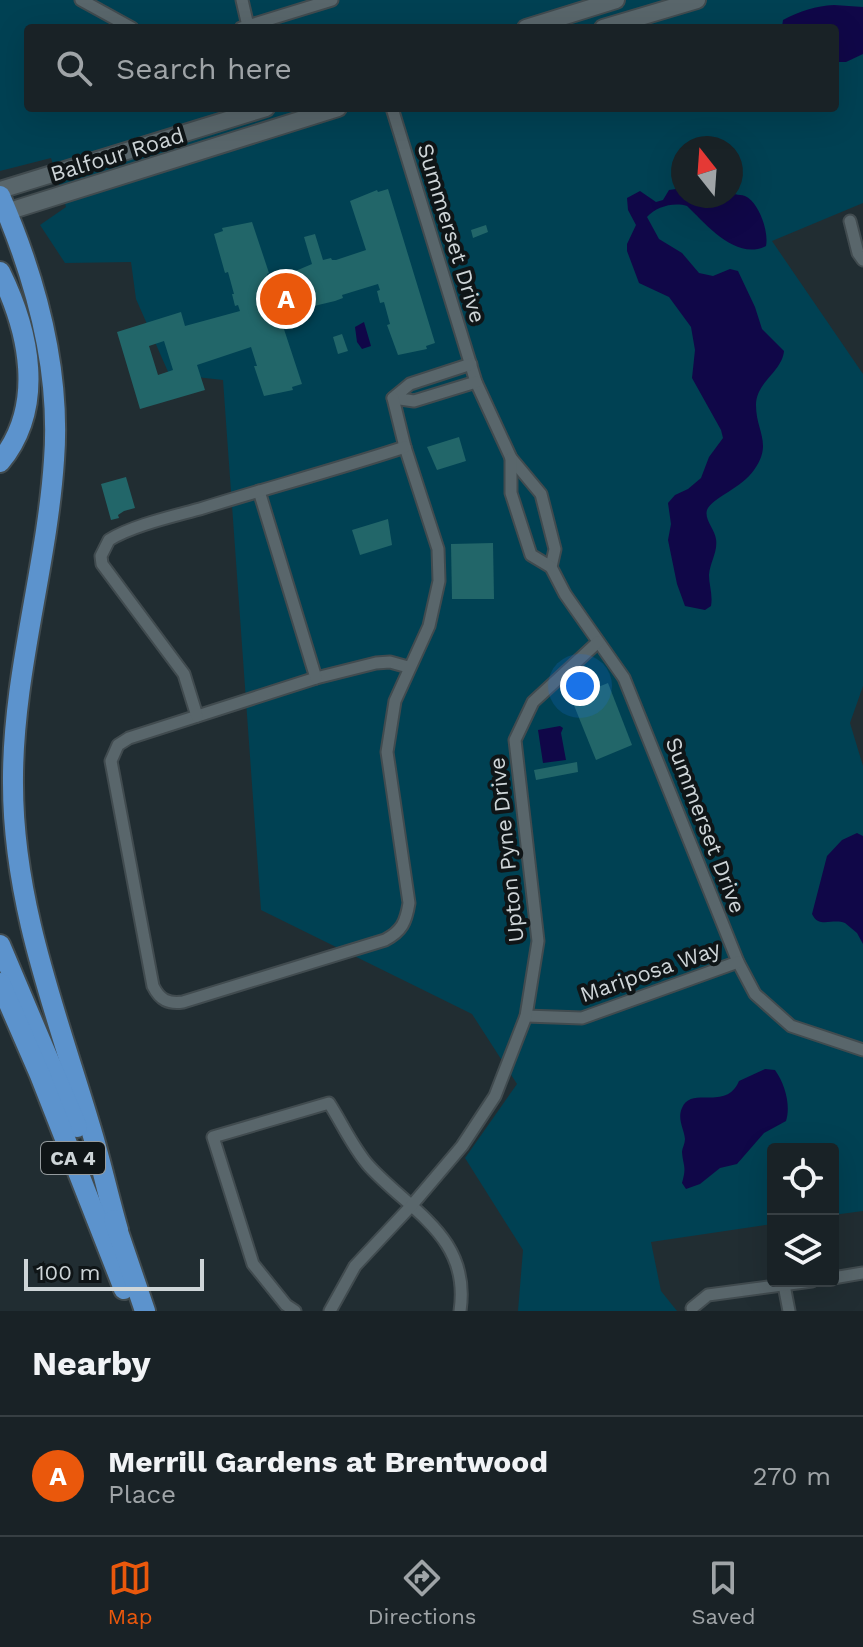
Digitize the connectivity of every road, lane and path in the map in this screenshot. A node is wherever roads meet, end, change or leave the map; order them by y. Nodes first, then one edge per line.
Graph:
1 (81, 0) edge
2 (242, 0) edge
3 (332, 0) edge
4 (616, 0) edge
5 (697, 0) edge
6 (125, 24) edge
7 (244, 24) edge
8 (254, 24) edge
9 (539, 24) edge
10 (616, 24) edge
11 (255, 112) edge
12 (324, 112) edge
13 (393, 112) edge
14 (2, 203) edge
15 (850, 221) dead end
16 (863, 260) edge
17 (0, 272) edge
18 (471, 364) junction
19 (423, 380) junction
20 (476, 382) junction
21 (428, 397) junction
22 (393, 398) junction
23 (405, 447) junction
24 (511, 458) junction
25 (0, 462) edge
26 (259, 491) junction
27 (551, 567) junction
28 (598, 642) junction
29 (408, 667) junction
30 (316, 678) junction
31 (197, 716) junction
32 (0, 945) edge
33 (738, 962) junction
34 (0, 983) edge
35 (526, 1016) junction
36 (863, 1050) edge
37 (412, 1205) junction
38 (118, 1230) junction
39 (863, 1273) edge
40 (839, 1277) edge
41 (769, 1287) edge
42 (784, 1287) edge
43 (692, 1308) dead end
44 (132, 1311) edge
45 (145, 1311) edge
46 (295, 1311) edge
47 (330, 1311) edge
48 (460, 1311) edge
49 (789, 1311) edge

1 - 6 street
2 - 7 street
3 - 8 street
4 - 9 main road
5 - 10 main road
11 - 14 main road, Balfour Road
12 - 14 main road, Balfour Road
13 - 18 street, Summerset Drive
14 - 38 highway
15 - 16 street
17 - 25 highway
18 - 19 street
18 - 20 street, Summerset Drive
19 - 21 street
19 - 22 street
20 - 21 street
20 - 24 street, Summerset Drive
21 - 22 street
22 - 23 street
23 - 26 street
23 - 29 street
24 - 27 street, Summerset Drive
24 - 27 street, Summerset Drive
26 - 30 street
26 - 31 street
27 - 28 street, Summerset Drive
28 - 33 street, Summerset Drive
28 - 35 street, Upton Pyne Drive
29 - 30 street
29 - 31 street
30 - 31 street
32 - 38 highway, CA 4
33 - 35 street, Mariposa Way
33 - 36 street, Summerset Drive
34 - 44 highway, CA 4
35 - 37 street, Upton Pyne Drive
37 - 46 street
37 - 47 street, Upton Pyne Drive
37 - 48 street
38 - 45 highway, CA 4
39 - 40 street
41 - 43 street
42 - 49 street

